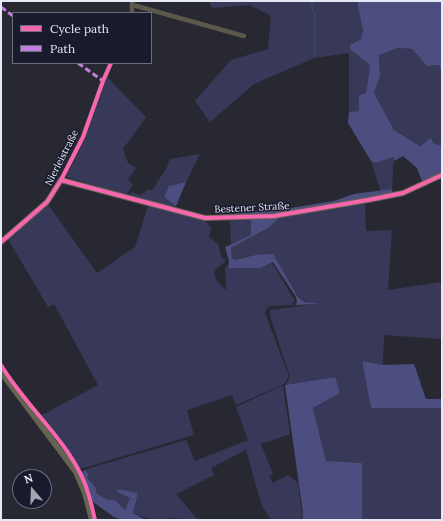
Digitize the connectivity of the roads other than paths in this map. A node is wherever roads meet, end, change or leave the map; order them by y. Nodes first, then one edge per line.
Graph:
1 (133, 3) edge
2 (244, 36) dead end
3 (111, 64) edge
4 (442, 175) edge
5 (61, 180) junction
6 (1, 242) edge
7 (1, 372) edge
8 (92, 520) edge

1 - 2 street
3 - 5 street, Nierleistraße
4 - 5 street, Bestener Straße
5 - 6 street, Nierleistraße
7 - 8 street

